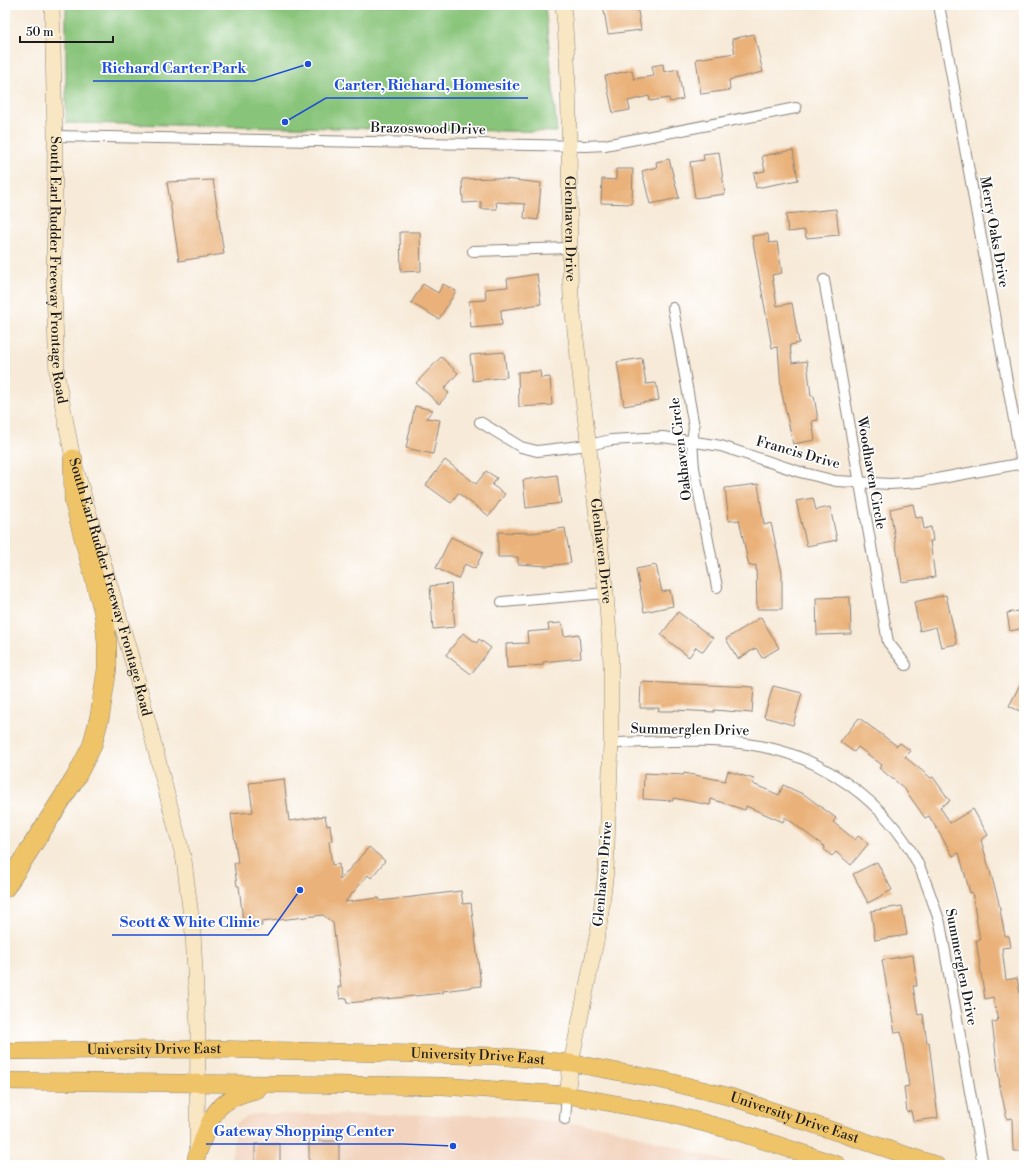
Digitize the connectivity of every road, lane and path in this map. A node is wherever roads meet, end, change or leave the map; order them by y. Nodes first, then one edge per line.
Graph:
1 (52, 5) edge
2 (563, 5) edge
3 (939, 5) edge
4 (796, 108) dead end
5 (55, 136) junction
6 (570, 146) junction
7 (569, 248) junction
8 (473, 251) dead end
9 (824, 280) dead end
10 (673, 308) dead end
11 (480, 422) dead end
12 (692, 441) junction
13 (589, 445) junction
14 (74, 460) junction
15 (1023, 463) edge
16 (858, 482) junction
17 (718, 587) dead end
18 (606, 592) junction
19 (502, 602) dead end
20 (906, 665) dead end
21 (611, 743) junction
22 (5, 888) edge
23 (198, 1050) junction
24 (7, 1051) edge
25 (571, 1063) junction
26 (7, 1082) edge
27 (198, 1083) junction
28 (284, 1084) junction
29 (567, 1095) junction
30 (565, 1119) dead end
31 (196, 1161) edge
32 (838, 1165) edge
33 (936, 1165) edge
34 (983, 1165) edge

1 - 5 main road, South Earl Rudder Freeway Frontage Road
2 - 6 main road, Glenhaven Drive
3 - 15 street, Merry Oaks Drive
4 - 6 street, Brazoswood Drive
5 - 6 street, Brazoswood Drive
5 - 14 main road, South Earl Rudder Freeway Frontage Road
6 - 7 main road, Glenhaven Drive
7 - 8 street
7 - 13 main road, Glenhaven Drive
9 - 16 street, Woodhaven Circle
10 - 12 street, Oakhaven Circle
11 - 13 street, Francis Drive
12 - 13 street, Francis Drive
12 - 16 street, Francis Drive
12 - 17 street, Oakhaven Circle
13 - 18 main road, Glenhaven Drive
14 - 22 highway
14 - 23 main road, South Earl Rudder Freeway Frontage Road
15 - 16 street, Francis Drive
16 - 20 street, Woodhaven Circle
18 - 19 street
18 - 21 main road, Glenhaven Drive
21 - 25 main road, Glenhaven Drive
21 - 34 street, Summerglen Drive
23 - 24 main road, University Drive East
23 - 25 main road, University Drive East
23 - 27 main road, South Earl Rudder Freeway Frontage Road
25 - 29 main road, Glenhaven Drive
25 - 33 main road, University Drive East
26 - 27 main road
27 - 28 main road
27 - 31 main road, South Earl Rudder Freeway Frontage Road
28 - 29 main road
28 - 31 main road
29 - 30 street
29 - 32 main road

